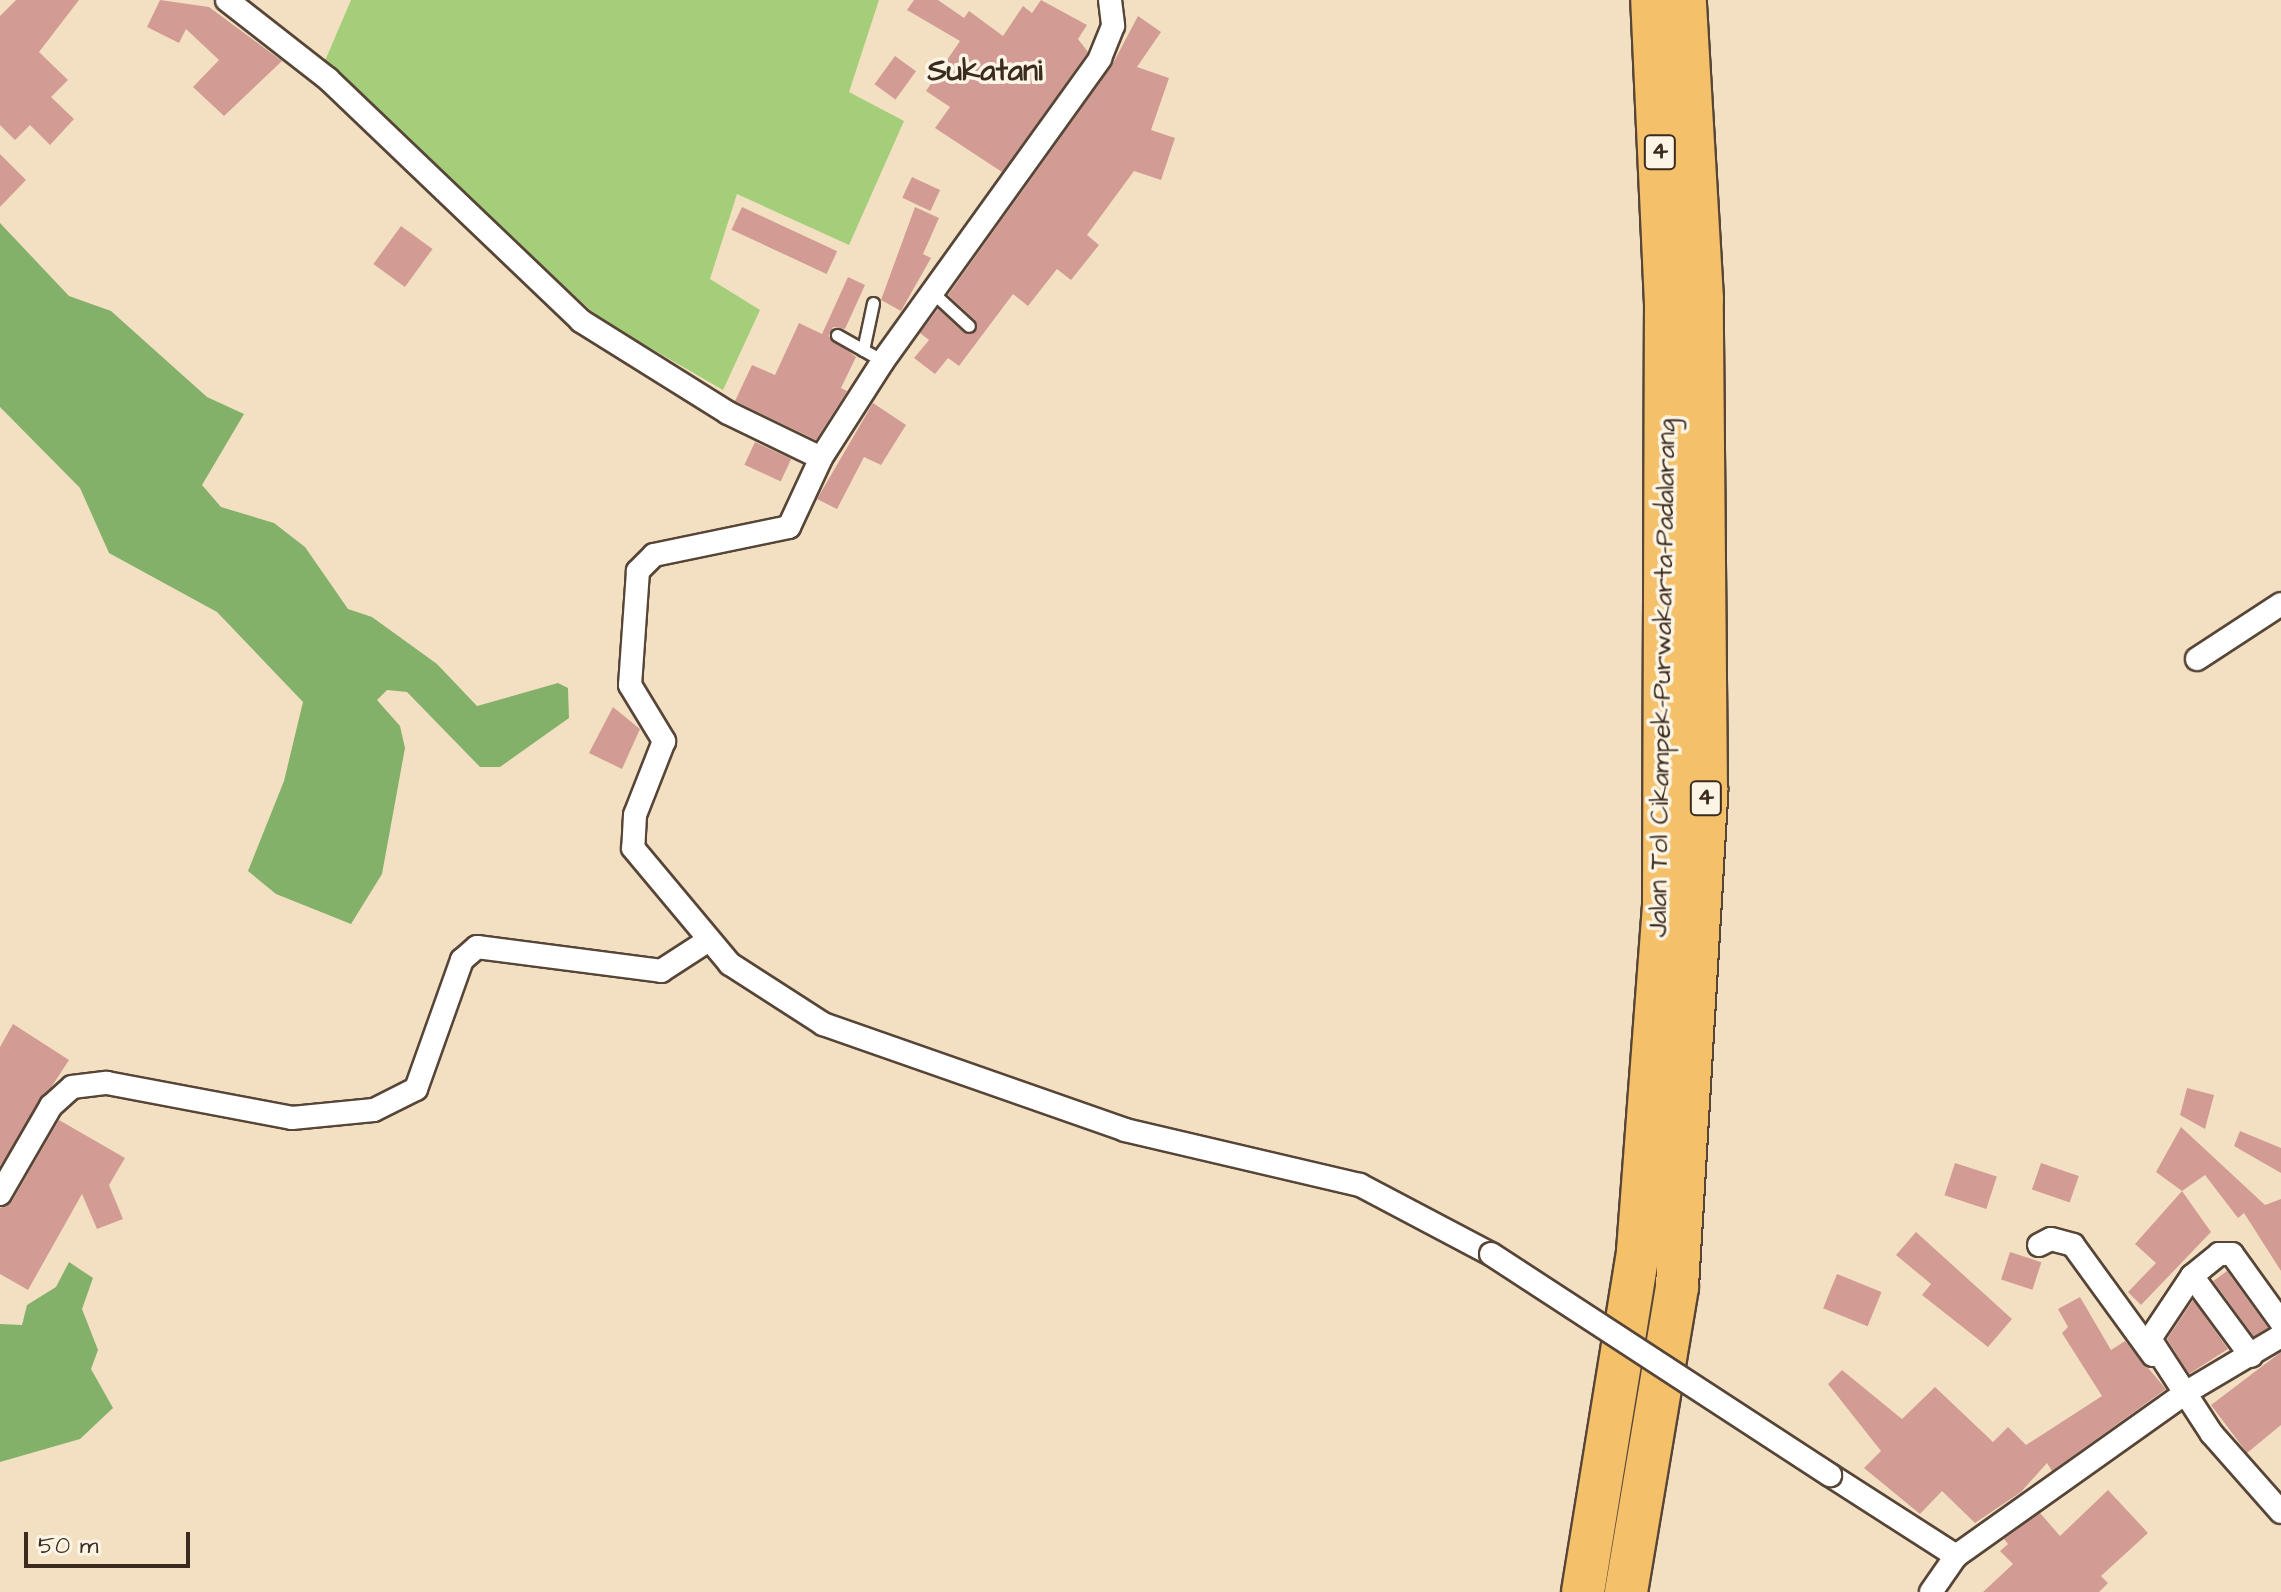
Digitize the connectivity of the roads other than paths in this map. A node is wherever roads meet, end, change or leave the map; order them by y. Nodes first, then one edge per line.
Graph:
1 (227, 0) edge
2 (1110, 0) edge
3 (1652, 0) edge
4 (1685, 0) edge
5 (932, 292) junction
6 (873, 303) dead end
7 (969, 326) dead end
8 (837, 335) dead end
9 (873, 356) junction
10 (821, 458) junction
11 (2281, 604) edge
12 (2197, 659) dead end
13 (709, 940) junction
14 (0, 1194) edge
15 (2039, 1245) dead end
16 (2192, 1276) junction
17 (2281, 1322) edge
18 (2281, 1336) edge
19 (2251, 1356) junction
20 (2187, 1394) junction
21 (2281, 1513) edge
22 (1956, 1556) junction
23 (1583, 1592) edge
24 (1626, 1592) edge
25 (1931, 1592) edge

1 - 10 street
2 - 5 street
3 - 23 highway, Jalan Tol Cikampek–Purwakarta–Padalarang / 4
4 - 24 highway, Jalan Tol Cikampek–Purwakarta–Padalarang / 4
5 - 7 lane
5 - 9 street
6 - 9 lane
8 - 9 lane
9 - 10 street
10 - 13 street
11 - 12 street
13 - 14 street
13 - 22 street, bridge
15 - 20 street
16 - 17 street
16 - 19 street
16 - 20 street
18 - 19 street
19 - 20 street
20 - 21 street
20 - 22 street
22 - 25 street

